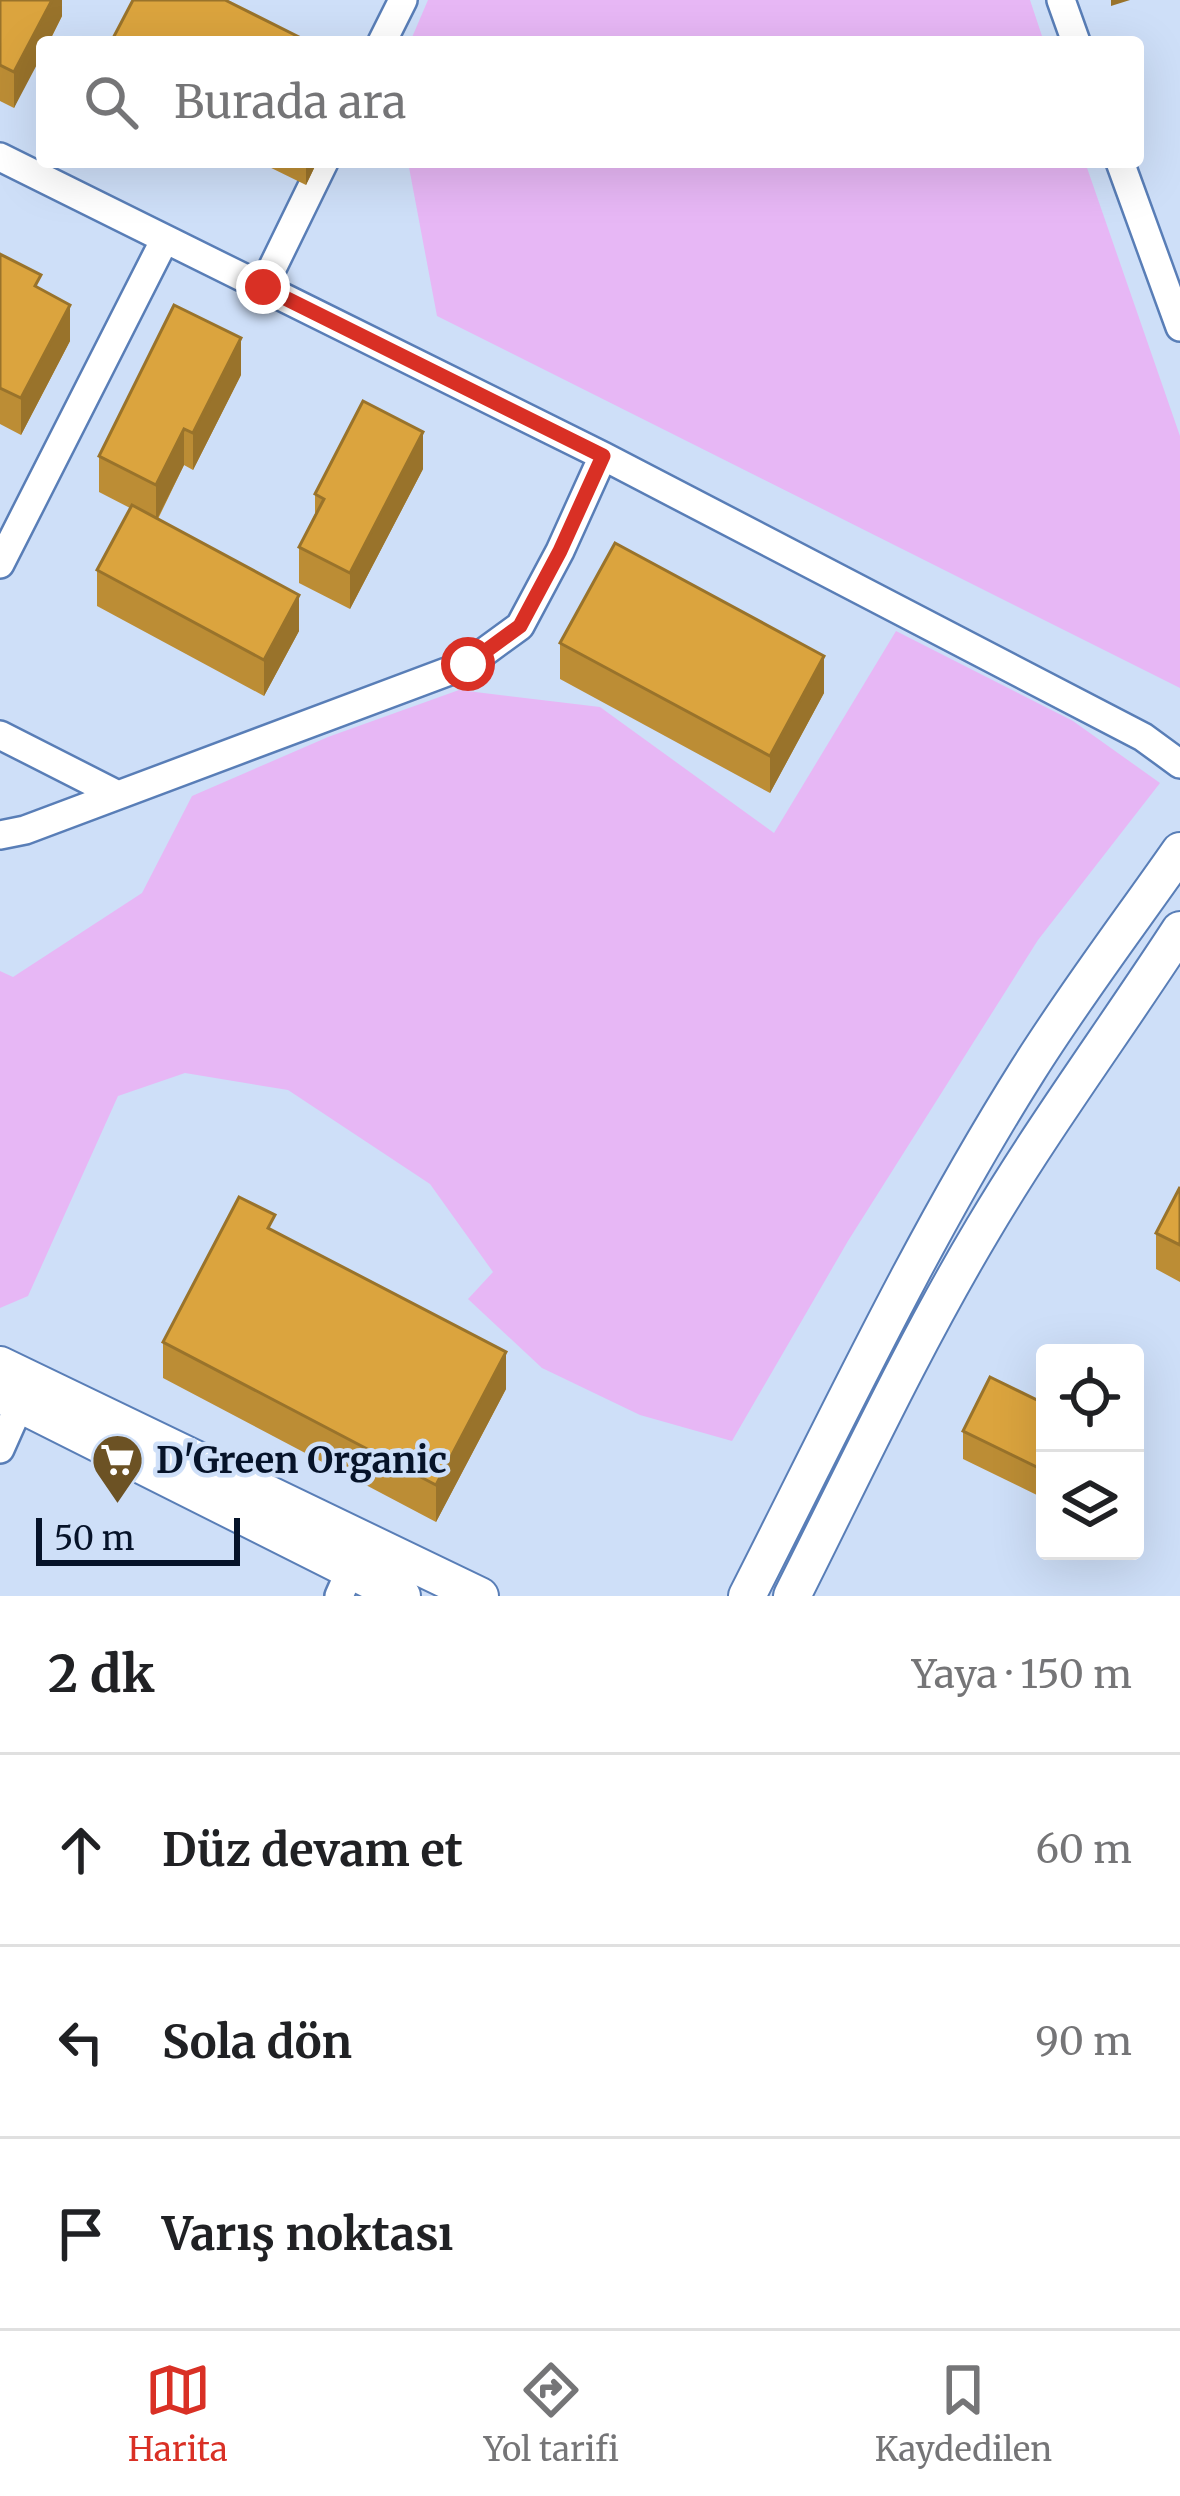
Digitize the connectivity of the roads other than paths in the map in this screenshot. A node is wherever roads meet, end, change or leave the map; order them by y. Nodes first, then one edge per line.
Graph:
1 (403, 0) edge
2 (1061, 0) edge
3 (385, 36) edge
4 (1074, 36) edge
5 (0, 157) edge
6 (321, 168) edge
7 (1122, 168) edge
8 (165, 239) junction
9 (263, 287) junction
10 (1174, 294) edge
11 (1180, 327) edge
12 (603, 456) junction
13 (0, 563) edge
14 (0, 735) edge
15 (1180, 764) edge
16 (116, 794) junction
17 (0, 835) edge
18 (1180, 851) edge
19 (1180, 930) edge
20 (1168, 962) edge
21 (0, 1366) edge
22 (10, 1399) edge
23 (0, 1449) edge
24 (345, 1583) edge
25 (402, 1596) edge
26 (480, 1596) edge
27 (747, 1596) edge
28 (792, 1596) edge

1 - 3 street
2 - 4 street
5 - 8 street
6 - 9 street
7 - 10 street
8 - 9 street
8 - 13 street
9 - 12 street
10 - 11 street
12 - 15 street
12 - 16 street
14 - 16 street
16 - 17 street
18 - 27 street
19 - 20 street
20 - 28 street
21 - 26 street
22 - 23 street
22 - 24 street
24 - 25 street

